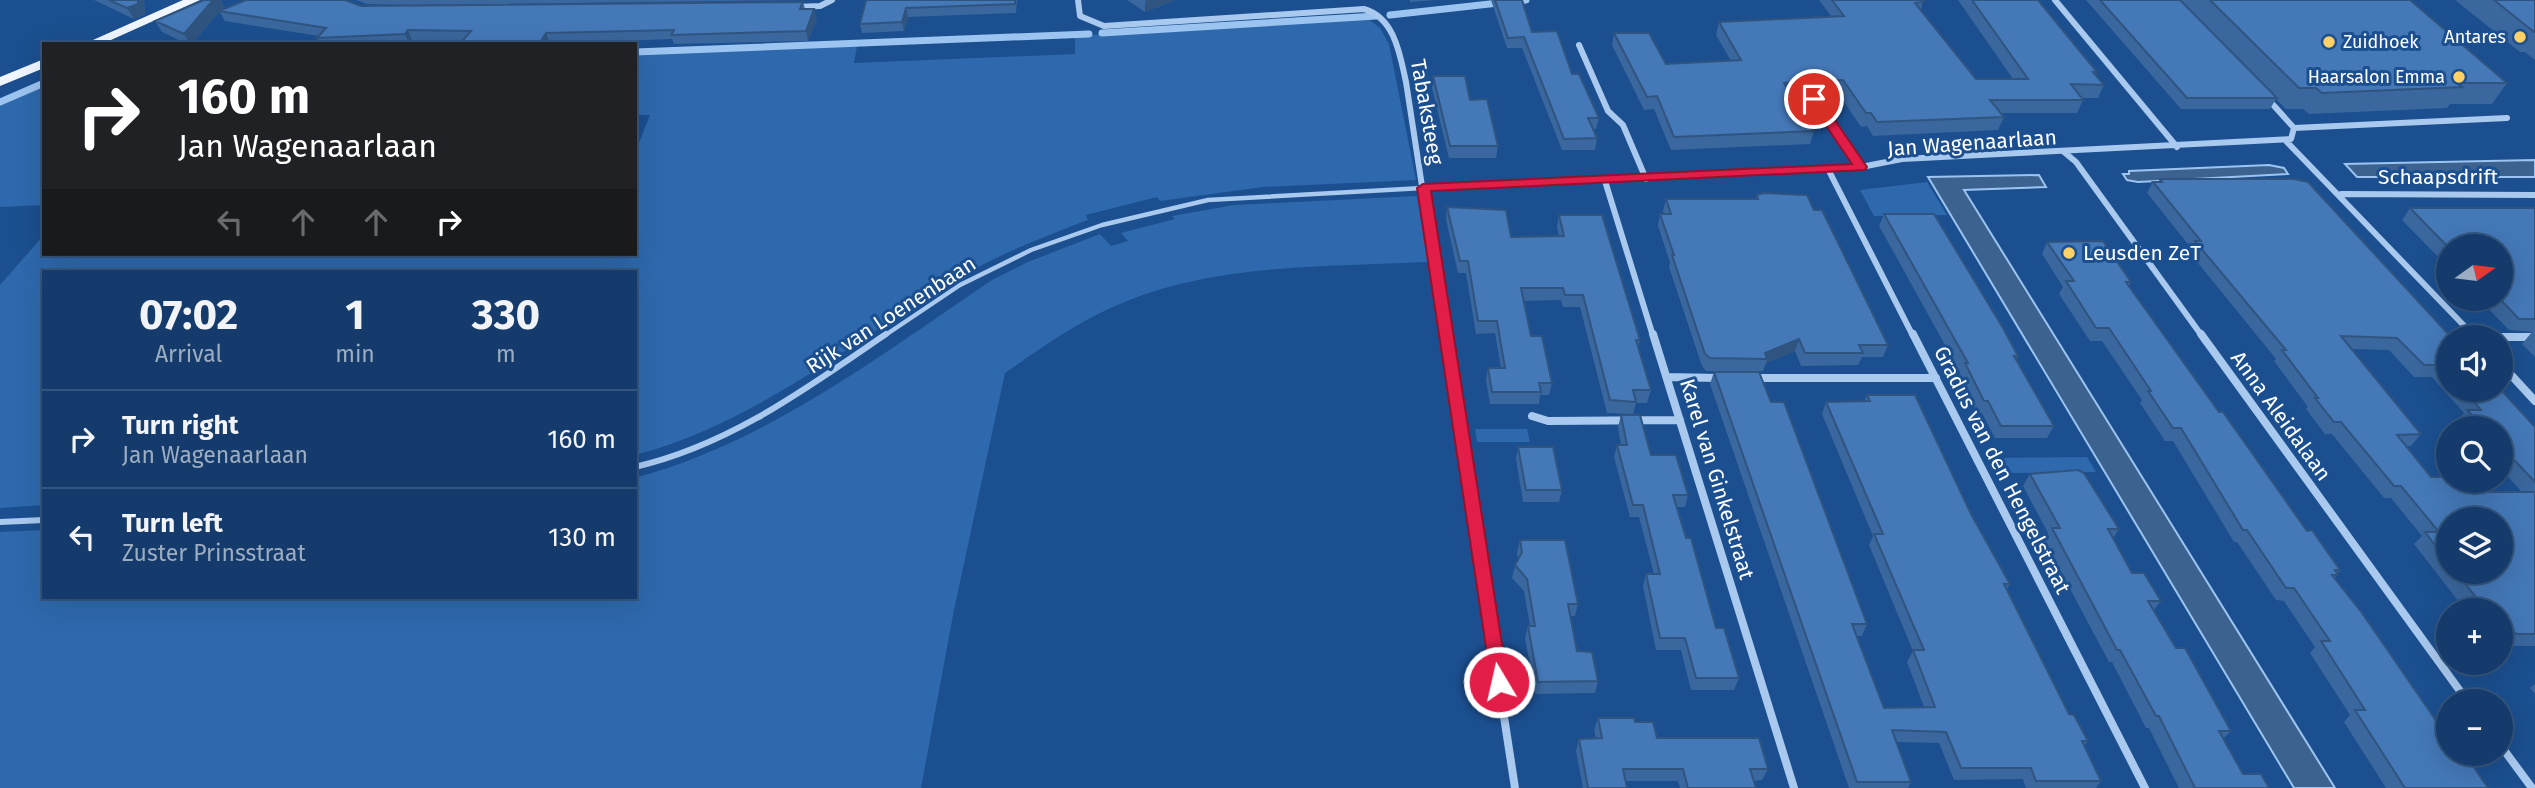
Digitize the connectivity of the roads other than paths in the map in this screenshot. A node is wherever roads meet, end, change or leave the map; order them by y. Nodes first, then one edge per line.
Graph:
1 (194, 0) edge
2 (832, 0) edge
3 (1078, 0) edge
4 (2055, 0) edge
5 (781, 7) edge
6 (95, 42) edge
7 (1579, 45) dead end
8 (42, 64) edge
9 (2, 79) edge
10 (2258, 88) edge
11 (1814, 99) dead end
12 (2507, 118) dead end
13 (2294, 128) junction
14 (2286, 141) junction
15 (2177, 147) junction
16 (2064, 152) junction
17 (1861, 167) junction
18 (1828, 169) junction
19 (1646, 179) junction
20 (1605, 181) junction
21 (1423, 188) junction
22 (2341, 194) junction
23 (2535, 195) edge
24 (2464, 325) edge
25 (2513, 337) edge
26 (2535, 337) edge
27 (1667, 377) junction
28 (2513, 377) edge
29 (1732, 378) edge
30 (1745, 378) edge
31 (1936, 378) junction
32 (2535, 401) edge
33 (1532, 416) dead end
34 (1681, 420) junction
35 (637, 467) edge
36 (42, 520) edge
37 (0, 522) edge
38 (2459, 689) edge
39 (2513, 762) edge
40 (1515, 788) edge
41 (1794, 788) edge
42 (2145, 788) edge
43 (2532, 788) edge

1 - 6 main road
2 - 5 street
3 - 21 street, Tabaksteeg
4 - 15 street
7 - 19 street
8 - 9 main road
10 - 13 street
11 - 17 street
12 - 13 street
13 - 14 street
14 - 15 street, Jan Wagenaarlaan
14 - 22 street
15 - 16 street, Jan Wagenaarlaan
16 - 17 street, Jan Wagenaarlaan
16 - 38 street, Anna Aleidalaan
17 - 18 street, Jan Wagenaarlaan
18 - 19 street, Jan Wagenaarlaan
18 - 31 street, Gradus van den Hengelstraat
19 - 20 street, Jan Wagenaarlaan
20 - 21 street, Jan Wagenaarlaan
20 - 27 street, Karel van Ginkelstraat
21 - 35 lane, Rijk van Loenenbaan
21 - 40 street, Tabaksteeg
22 - 23 street, Schaapsdrift
22 - 24 street
25 - 26 street
27 - 29 street
27 - 34 street, Karel van Ginkelstraat
28 - 32 street
30 - 31 street
31 - 42 street, Gradus van den Hengelstraat
33 - 34 street
34 - 41 street, Karel van Ginkelstraat
36 - 37 lane
39 - 43 street

